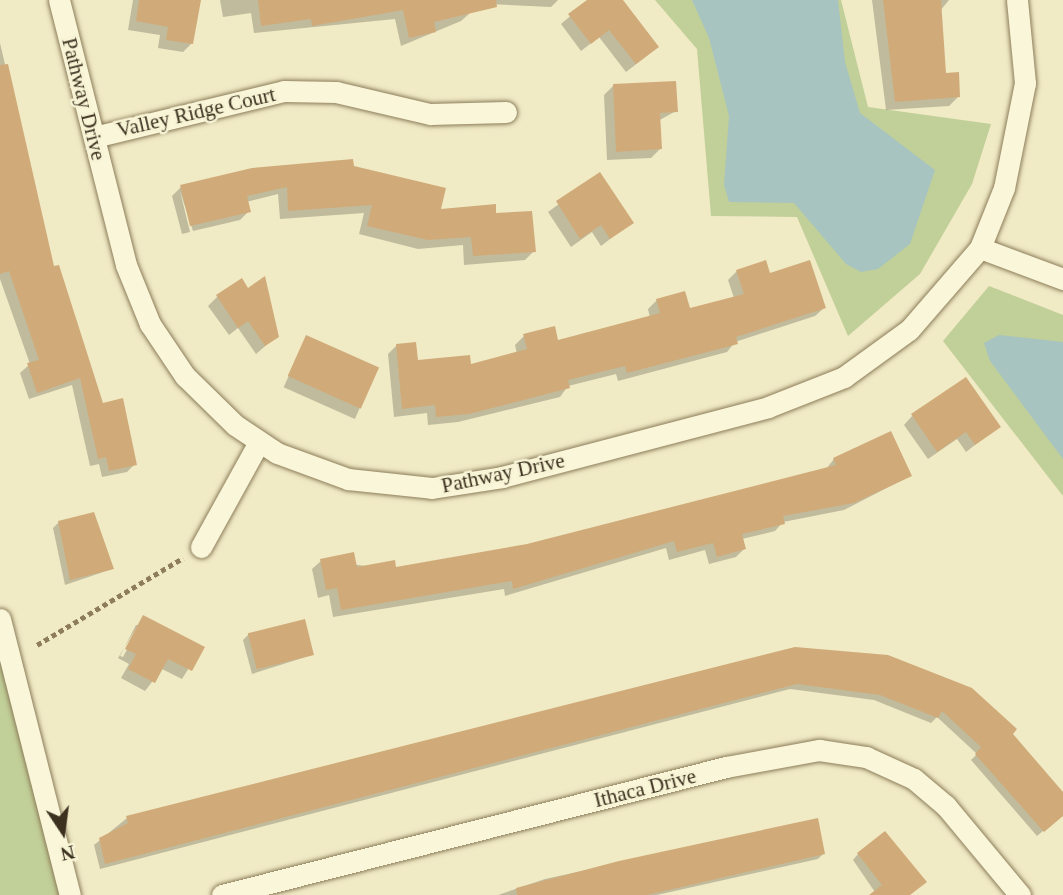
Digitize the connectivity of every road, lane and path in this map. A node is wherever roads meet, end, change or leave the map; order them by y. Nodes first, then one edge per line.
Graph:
1 (59, 0) edge
2 (1017, 0) edge
3 (506, 112) dead end
4 (94, 137) junction
5 (980, 248) junction
6 (1063, 279) edge
7 (259, 442) junction
8 (201, 547) joint
9 (0, 619) edge
10 (37, 645) dead end
11 (70, 895) edge
12 (222, 895) edge
13 (1020, 895) edge

1 - 4 street, Pathway Drive
2 - 5 street
3 - 4 street, Valley Ridge Court
4 - 7 street, Pathway Drive
5 - 6 street
5 - 7 street, Pathway Drive
7 - 8 street
8 - 10 path
9 - 11 street
12 - 13 street, Ithaca Drive

